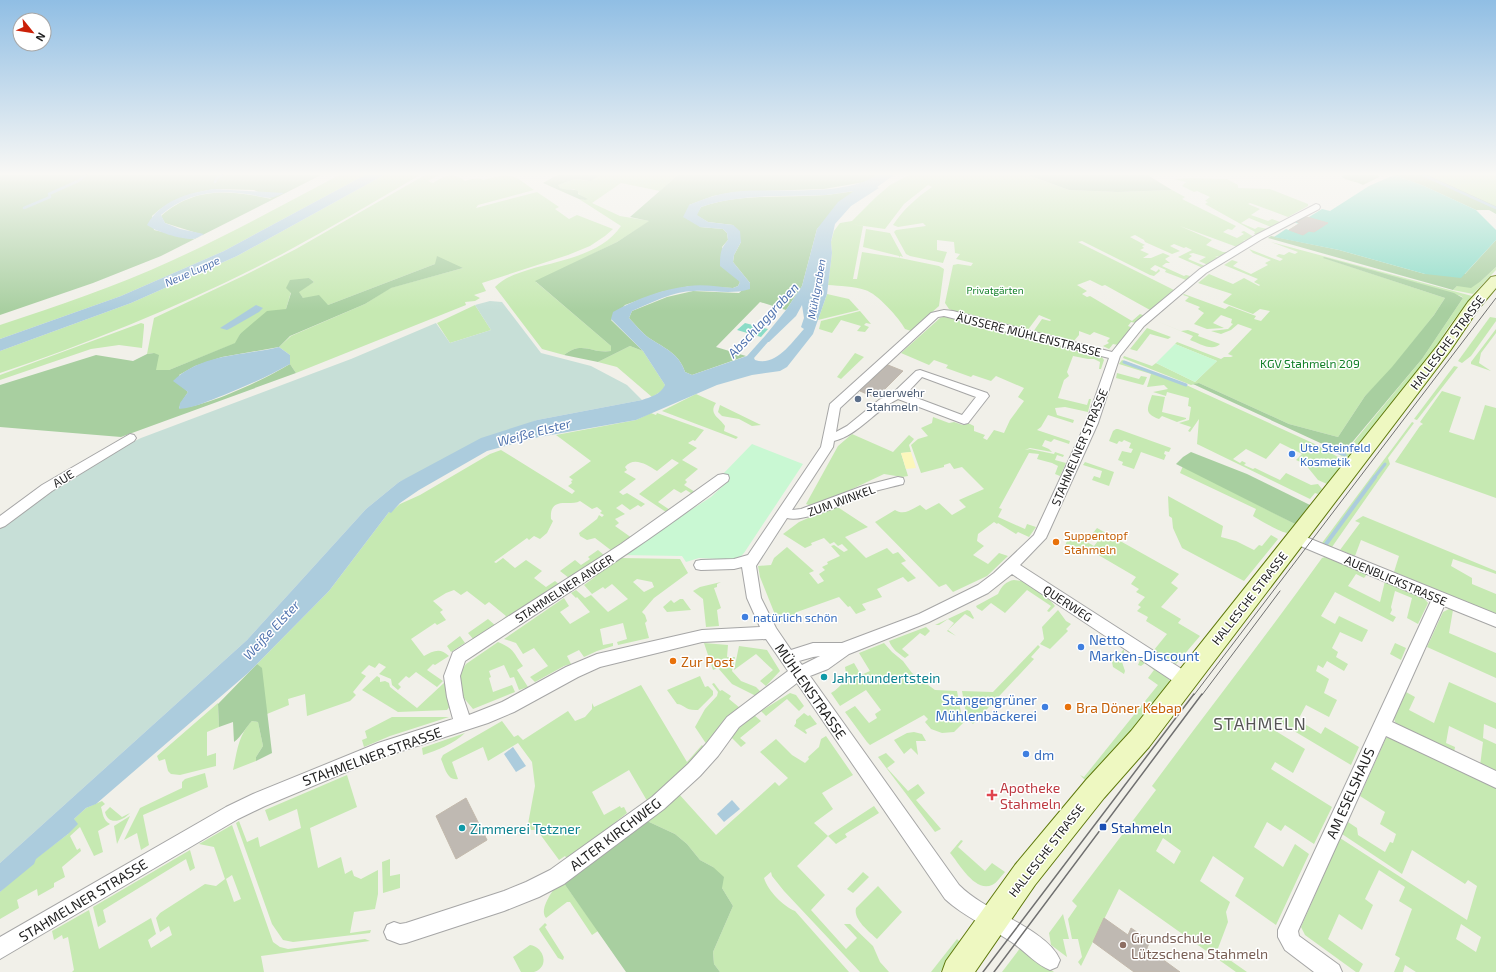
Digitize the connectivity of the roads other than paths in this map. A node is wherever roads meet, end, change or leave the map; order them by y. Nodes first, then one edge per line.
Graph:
1 (1290, 220) edge
2 (1496, 280) edge
3 (1114, 356) junction
4 (898, 395) junction
5 (130, 438) dead end
6 (830, 438) junction
7 (723, 478) dead end
8 (898, 481) dead end
9 (784, 512) junction
10 (0, 523) edge
11 (1296, 538) junction
12 (751, 560) junction
13 (701, 565) dead end
14 (1011, 566) junction
15 (1440, 598) junction
16 (1496, 621) edge
17 (770, 632) junction
18 (793, 666) junction
19 (1185, 680) junction
20 (462, 723) junction
21 (1381, 725) junction
22 (1496, 780) edge
23 (993, 920) junction
24 (394, 932) dead end
25 (0, 949) edge
26 (1050, 960) dead end
27 (957, 972) edge
28 (1332, 972) edge

1 - 3 street, STAHMELNER STRASSE
2 - 11 street, HALLESCHE STRASSE
3 - 6 street, ÄUSSERE MÜHLENSTRASSE
3 - 14 street, STAHMELNER STRASSE
4 - 4 street
4 - 6 street
5 - 10 street, AUE
6 - 9 street
7 - 20 street, STAHMELNER ANGER
8 - 9 street, ZUM WINKEL
9 - 12 street
11 - 15 street, AUENBLICKSTRASSE
11 - 19 street, HALLESCHE STRASSE
12 - 13 street
12 - 17 street, MÜHLENSTRASSE
14 - 18 street, STAHMELNER STRASSE
14 - 19 street, QUERWEG
15 - 16 street, AUENBLICKSTRASSE
15 - 21 street, AM ESELSHAUS
17 - 18 street, MÜHLENSTRASSE
17 - 20 street, STAHMELNER STRASSE
18 - 23 street, MÜHLENSTRASSE
18 - 24 street, ALTER KIRCHWEG
19 - 23 street, HALLESCHE STRASSE
20 - 25 street, STAHMELNER STRASSE
21 - 22 street
21 - 28 street, AM ESELSHAUS
23 - 26 street, MÜHLENSTRASSE
23 - 27 street, HALLESCHE STRASSE

